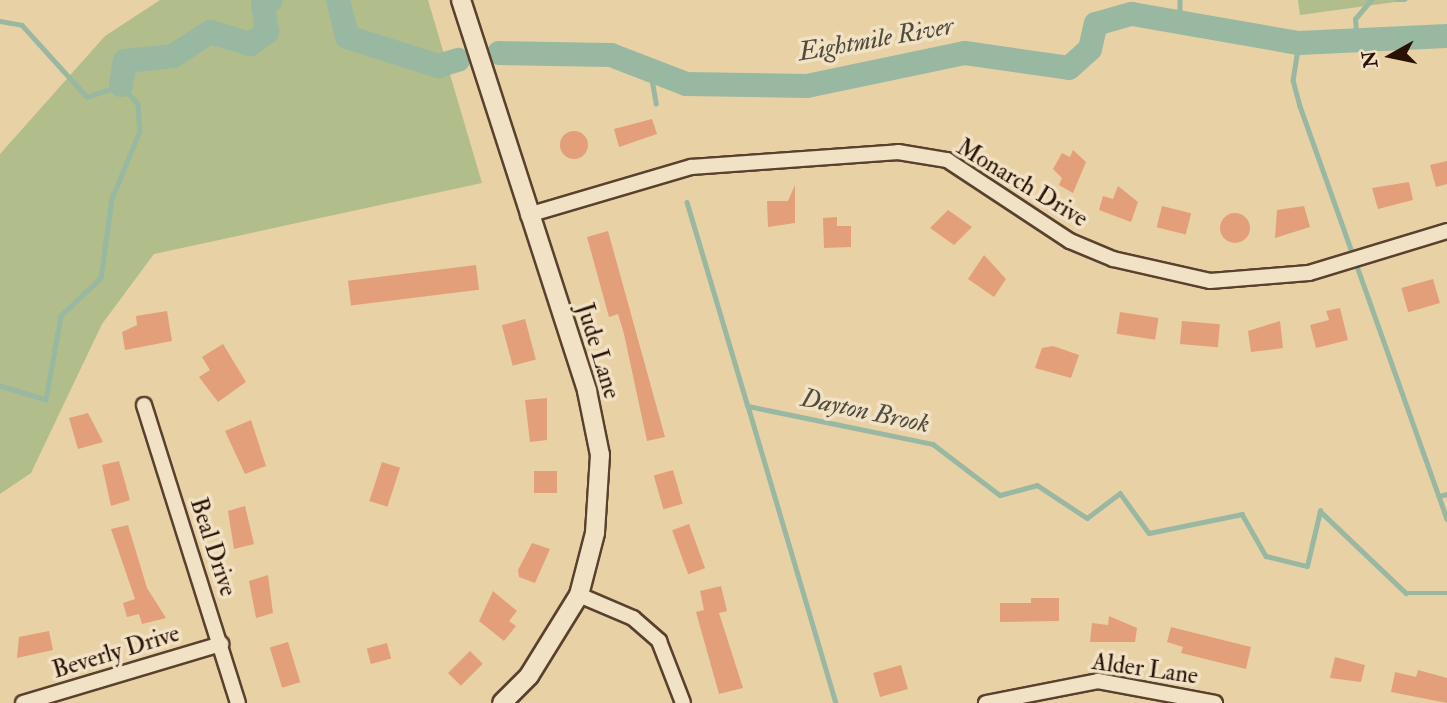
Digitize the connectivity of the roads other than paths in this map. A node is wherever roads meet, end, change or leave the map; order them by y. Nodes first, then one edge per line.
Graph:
1 (461, 0) edge
2 (528, 215) junction
3 (1447, 231) edge
4 (144, 405) dead end
5 (579, 595) junction
6 (221, 644) junction
7 (1012, 699) edge
8 (23, 703) edge
9 (238, 703) edge
10 (502, 703) edge
11 (683, 703) edge
12 (986, 703) edge
13 (1215, 703) edge

1 - 2 street, Jude Lane
2 - 3 street, Monarch Drive
2 - 5 street, Jude Lane
4 - 6 street, Beal Drive
5 - 10 street, Jude Lane
5 - 11 street
6 - 8 street, Beverly Drive
6 - 9 street, Beal Drive
7 - 12 street, Alder Lane
7 - 13 street, Alder Lane

